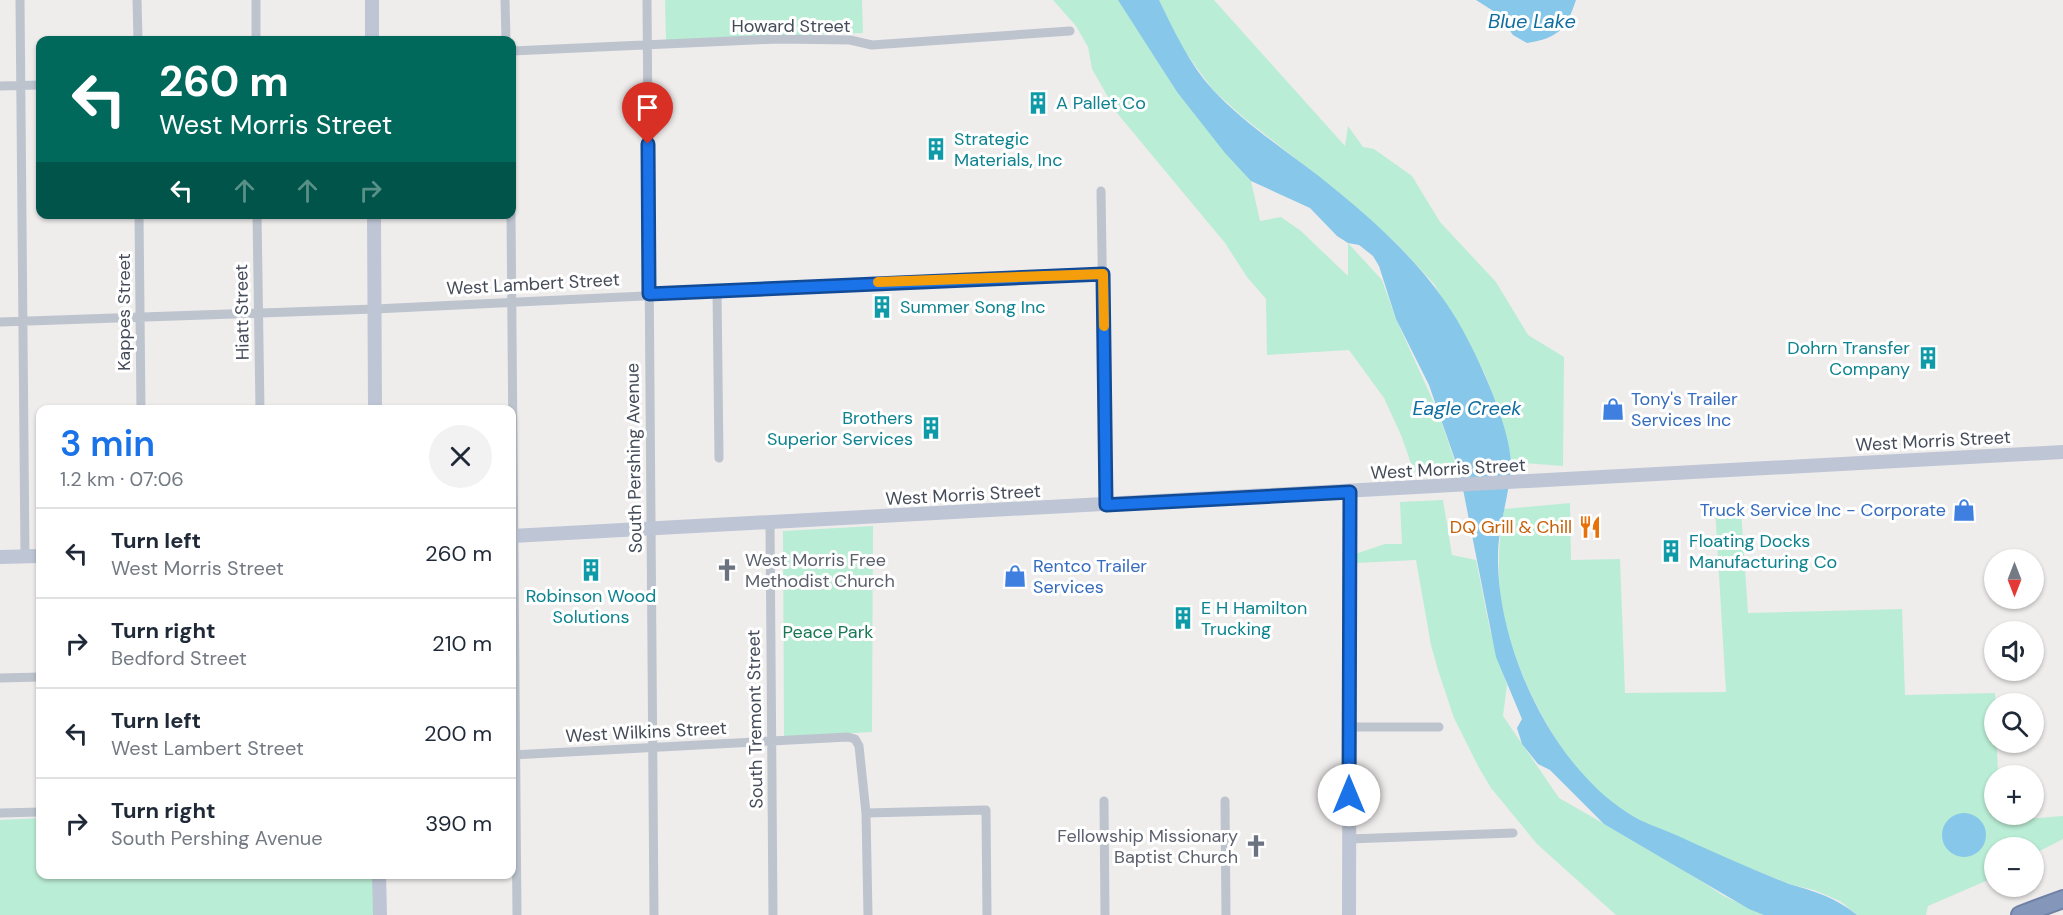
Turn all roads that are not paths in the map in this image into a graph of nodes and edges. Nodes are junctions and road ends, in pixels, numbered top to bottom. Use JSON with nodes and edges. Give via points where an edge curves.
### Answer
{"nodes":[{"id":1,"x":20,"y":0,"type":"edge"},
{"id":2,"x":137,"y":0,"type":"edge"},
{"id":3,"x":256,"y":0,"type":"edge"},
{"id":4,"x":372,"y":0,"type":"edge"},
{"id":5,"x":505,"y":0,"type":"edge"},
{"id":6,"x":647,"y":0,"type":"edge"},
{"id":7,"x":1070,"y":31,"type":"dead end"},
{"id":8,"x":138,"y":36,"type":"edge"},
{"id":9,"x":256,"y":36,"type":"edge"},
{"id":10,"x":372,"y":36,"type":"edge"},
{"id":11,"x":506,"y":36,"type":"edge"},
{"id":12,"x":647,"y":46,"type":"junction"},
{"id":13,"x":516,"y":51,"type":"edge"},
{"id":14,"x":36,"y":85,"type":"edge"},
{"id":15,"x":0,"y":86,"type":"edge"},
{"id":16,"x":21,"y":86,"type":"junction"},
{"id":17,"x":1101,"y":191,"type":"dead end"},
{"id":18,"x":139,"y":219,"type":"edge"},
{"id":19,"x":257,"y":219,"type":"edge"},
{"id":20,"x":374,"y":219,"type":"edge"},
{"id":21,"x":511,"y":219,"type":"edge"},
{"id":22,"x":1103,"y":274,"type":"junction"},
{"id":23,"x":717,"y":291,"type":"junction"},
{"id":24,"x":649,"y":294,"type":"junction"},
{"id":25,"x":512,"y":301,"type":"junction"},
{"id":26,"x":375,"y":309,"type":"junction"},
{"id":27,"x":259,"y":313,"type":"junction"},
{"id":28,"x":140,"y":317,"type":"junction"},
{"id":29,"x":23,"y":321,"type":"junction"},
{"id":30,"x":0,"y":322,"type":"edge"},
{"id":31,"x":141,"y":405,"type":"edge"},
{"id":32,"x":260,"y":405,"type":"edge"},
{"id":33,"x":375,"y":405,"type":"edge"},
{"id":34,"x":512,"y":405,"type":"edge"},
{"id":35,"x":2063,"y":452,"type":"edge"},
{"id":36,"x":719,"y":458,"type":"dead end"},
{"id":37,"x":1350,"y":492,"type":"junction"},
{"id":38,"x":1106,"y":505,"type":"junction"},
{"id":39,"x":770,"y":523,"type":"junction"},
{"id":40,"x":651,"y":529,"type":"junction"},
{"id":41,"x":516,"y":536,"type":"edge"},
{"id":42,"x":25,"y":556,"type":"junction"},
{"id":43,"x":36,"y":556,"type":"edge"},
{"id":44,"x":0,"y":557,"type":"edge"},
{"id":45,"x":36,"y":677,"type":"edge"},
{"id":46,"x":0,"y":678,"type":"edge"},
{"id":47,"x":1349,"y":727,"type":"junction"},
{"id":48,"x":1438,"y":728,"type":"dead end"},
{"id":49,"x":772,"y":741,"type":"junction"},
{"id":50,"x":652,"y":748,"type":"junction"},
{"id":51,"x":516,"y":755,"type":"edge"},
{"id":52,"x":1104,"y":801,"type":"dead end"},
{"id":53,"x":1225,"y":801,"type":"dead end"},
{"id":54,"x":36,"y":812,"type":"edge"},
{"id":55,"x":0,"y":813,"type":"edge"},
{"id":56,"x":866,"y":813,"type":"junction"},
{"id":57,"x":1513,"y":833,"type":"dead end"},
{"id":58,"x":1349,"y":839,"type":"junction"},
{"id":59,"x":516,"y":875,"type":"edge"},
{"id":60,"x":380,"y":879,"type":"edge"},
{"id":61,"x":2063,"y":899,"type":"edge"},
{"id":62,"x":380,"y":915,"type":"edge"},
{"id":63,"x":517,"y":915,"type":"edge"},
{"id":64,"x":654,"y":915,"type":"edge"},
{"id":65,"x":773,"y":915,"type":"edge"},
{"id":66,"x":868,"y":915,"type":"edge"},
{"id":67,"x":987,"y":915,"type":"edge"},
{"id":68,"x":1105,"y":915,"type":"edge"},
{"id":69,"x":1226,"y":915,"type":"edge"},
{"id":70,"x":1349,"y":915,"type":"edge"},
{"id":71,"x":2020,"y":915,"type":"edge"}],
"edges":[{"from":1,"to":16,"type":"street"},
{"from":2,"to":8,"type":"street"},
{"from":3,"to":9,"type":"street"},
{"from":4,"to":10,"type":"main road"},
{"from":5,"to":11,"type":"street"},
{"from":6,"to":12,"type":"street","name":"South Pershing Avenue"},
{"from":7,"to":12,"type":"street","name":"Howard Street","via":[[872,45],[850,40],[777,39]]},
{"from":12,"to":13,"type":"street","name":"Howard Street"},
{"from":12,"to":24,"type":"street","name":"South Pershing Avenue"},
{"from":14,"to":16,"type":"street"},
{"from":15,"to":16,"type":"street"},
{"from":16,"to":29,"type":"street"},
{"from":17,"to":22,"type":"street"},
{"from":18,"to":28,"type":"street","name":"Kappes Street"},
{"from":19,"to":27,"type":"street","name":"Hiatt Street"},
{"from":20,"to":26,"type":"main road"},
{"from":21,"to":25,"type":"street"},
{"from":22,"to":23,"type":"street","name":"West Lambert Street"},
{"from":22,"to":38,"type":"street"},
{"from":23,"to":24,"type":"street","name":"West Lambert Street"},
{"from":23,"to":36,"type":"street"},
{"from":24,"to":25,"type":"street","name":"West Lambert Street"},
{"from":24,"to":40,"type":"street","name":"South Pershing Avenue"},
{"from":25,"to":26,"type":"street","name":"West Lambert Street"},
{"from":25,"to":34,"type":"street"},
{"from":26,"to":27,"type":"street","name":"West Lambert Street"},
{"from":26,"to":33,"type":"main road"},
{"from":27,"to":28,"type":"street","name":"West Lambert Street"},
{"from":27,"to":32,"type":"street","name":"Hiatt Street"},
{"from":28,"to":29,"type":"street","name":"West Lambert Street"},
{"from":28,"to":31,"type":"street","name":"Kappes Street"},
{"from":29,"to":30,"type":"street","name":"West Lambert Street"},
{"from":29,"to":42,"type":"street"},
{"from":35,"to":37,"type":"main road","name":"West Morris Street"},
{"from":37,"to":38,"type":"main road","name":"West Morris Street"},
{"from":37,"to":47,"type":"main road"},
{"from":38,"to":39,"type":"main road","name":"West Morris Street"},
{"from":39,"to":40,"type":"main road","name":"West Morris Street"},
{"from":39,"to":49,"type":"street","name":"South Tremont Street"},
{"from":40,"to":41,"type":"main road","name":"West Morris Street"},
{"from":40,"to":50,"type":"street","name":"South Pershing Avenue"},
{"from":42,"to":43,"type":"main road"},
{"from":42,"to":44,"type":"main road"},
{"from":45,"to":46,"type":"street"},
{"from":47,"to":48,"type":"street"},
{"from":47,"to":58,"type":"main road"},
{"from":49,"to":50,"type":"street","name":"West Wilkins Street"},
{"from":49,"to":56,"type":"street","name":"West Wilkins Street","via":[[855,739]]},
{"from":49,"to":65,"type":"street","name":"South Tremont Street"},
{"from":50,"to":51,"type":"street","name":"West Wilkins Street"},
{"from":50,"to":64,"type":"street","name":"South Pershing Avenue"},
{"from":52,"to":68,"type":"street"},
{"from":53,"to":69,"type":"street"},
{"from":54,"to":55,"type":"street"},
{"from":56,"to":66,"type":"street"},
{"from":56,"to":67,"type":"street","via":[[986,810]]},
{"from":57,"to":58,"type":"street"},
{"from":58,"to":70,"type":"main road"},
{"from":59,"to":63,"type":"street"},
{"from":60,"to":62,"type":"main road"},
{"from":61,"to":71,"type":"highway"}]}
